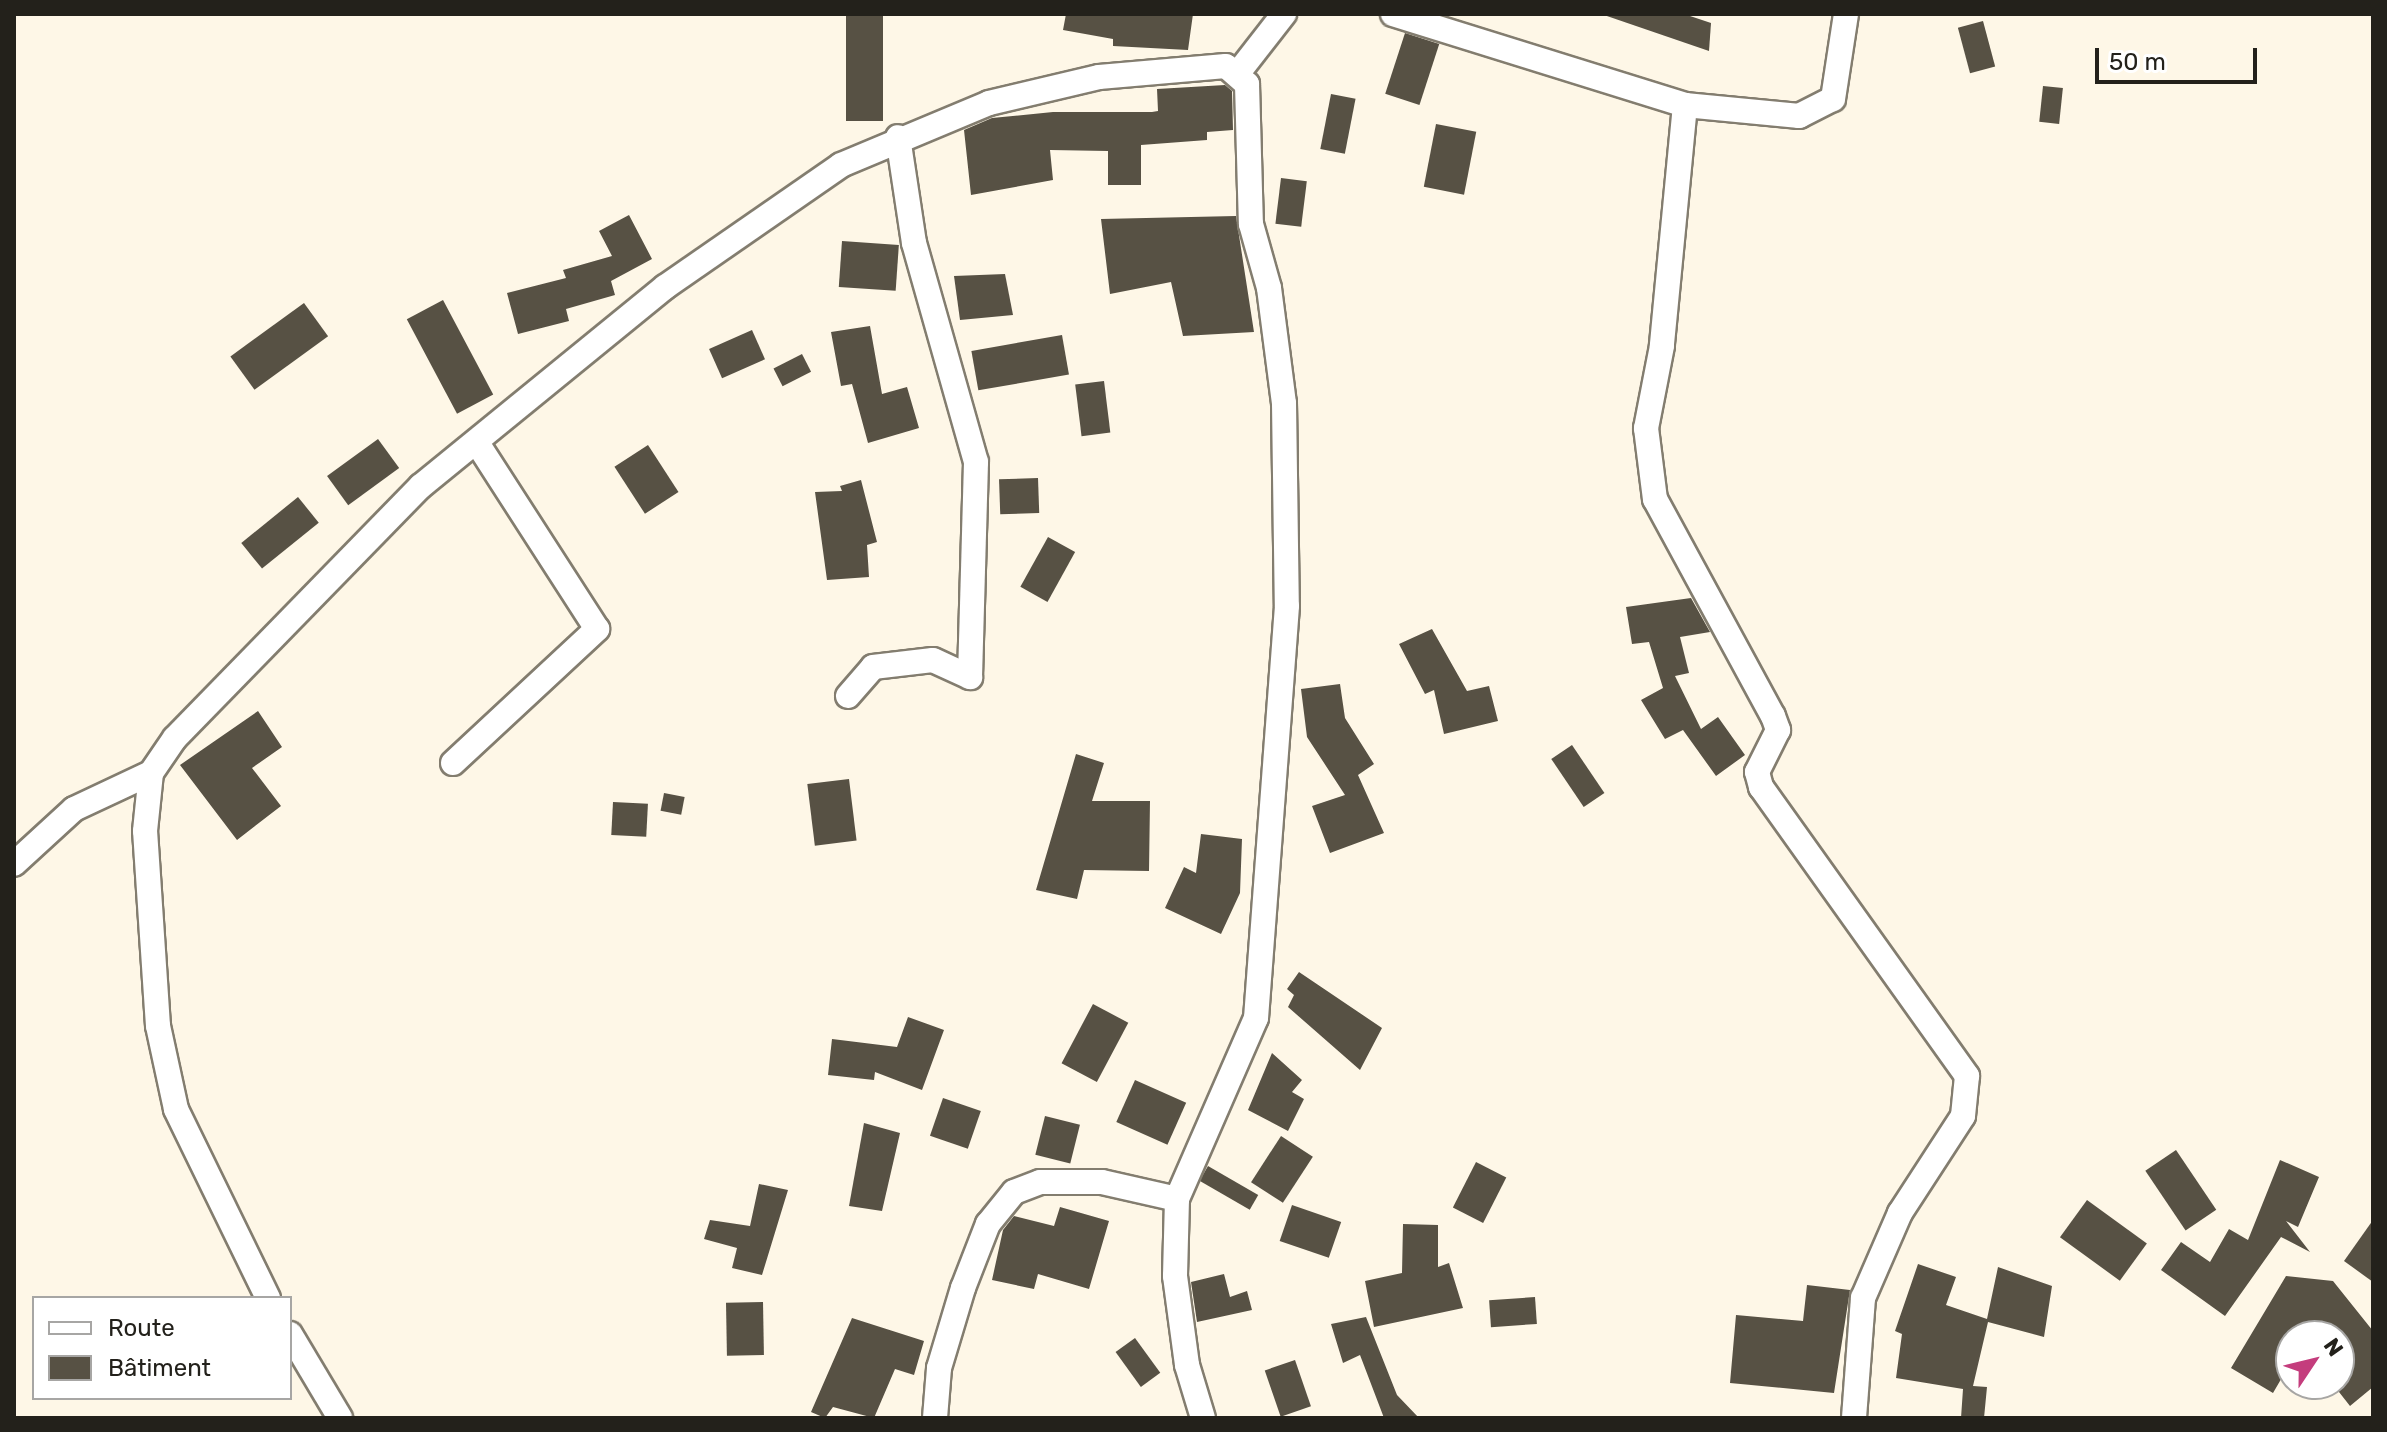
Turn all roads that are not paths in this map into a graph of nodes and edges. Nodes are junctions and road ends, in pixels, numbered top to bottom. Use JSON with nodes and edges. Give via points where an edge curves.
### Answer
{"nodes":[{"id":1,"x":1284,"y":14,"type":"edge"},
{"id":2,"x":1393,"y":14,"type":"edge"},
{"id":3,"x":1846,"y":14,"type":"edge"},
{"id":4,"x":1238,"y":73,"type":"junction"},
{"id":5,"x":1685,"y":105,"type":"junction"},
{"id":6,"x":898,"y":137,"type":"junction"},
{"id":7,"x":477,"y":443,"type":"junction"},
{"id":8,"x":848,"y":696,"type":"dead end"},
{"id":9,"x":453,"y":763,"type":"dead end"},
{"id":10,"x":151,"y":773,"type":"junction"},
{"id":11,"x":14,"y":864,"type":"edge"},
{"id":12,"x":1177,"y":1199,"type":"junction"},
{"id":13,"x":267,"y":1296,"type":"edge"},
{"id":14,"x":292,"y":1337,"type":"edge"},
{"id":15,"x":340,"y":1418,"type":"edge"},
{"id":16,"x":935,"y":1418,"type":"edge"},
{"id":17,"x":1203,"y":1418,"type":"edge"},
{"id":18,"x":1854,"y":1418,"type":"edge"}],
"edges":[{"from":1,"to":4,"type":"street"},
{"from":2,"to":5,"type":"street"},
{"from":3,"to":5,"type":"street","via":[[1833,99],[1816,111],[1799,116]]},
{"from":4,"to":6,"type":"street","via":[[1207,65],[1099,77],[989,103]]},
{"from":4,"to":12,"type":"street","via":[[1249,95],[1252,230],[1269,288],[1284,403],[1287,606],[1256,1018]]},
{"from":5,"to":18,"type":"street","via":[[1662,346],[1646,428],[1655,499],[1773,716],[1778,730],[1757,772],[1761,787],[1967,1076],[1963,1116],[1900,1213],[1863,1298]]},
{"from":6,"to":7,"type":"street","via":[[841,165],[665,287]]},
{"from":6,"to":8,"type":"street","via":[[914,243],[976,462],[970,677],[933,660],[873,667]]},
{"from":7,"to":9,"type":"street","via":[[597,629]]},
{"from":7,"to":10,"type":"street","via":[[421,486],[175,738]]},
{"from":10,"to":11,"type":"street","via":[[74,809]]},
{"from":10,"to":13,"type":"street","via":[[145,831],[158,1026],[176,1109]]},
{"from":12,"to":16,"type":"street","via":[[1102,1182],[1040,1182],[1014,1192],[988,1224],[963,1288],[939,1368]]},
{"from":12,"to":17,"type":"street","via":[[1175,1276],[1187,1365]]},
{"from":14,"to":15,"type":"street"}]}
